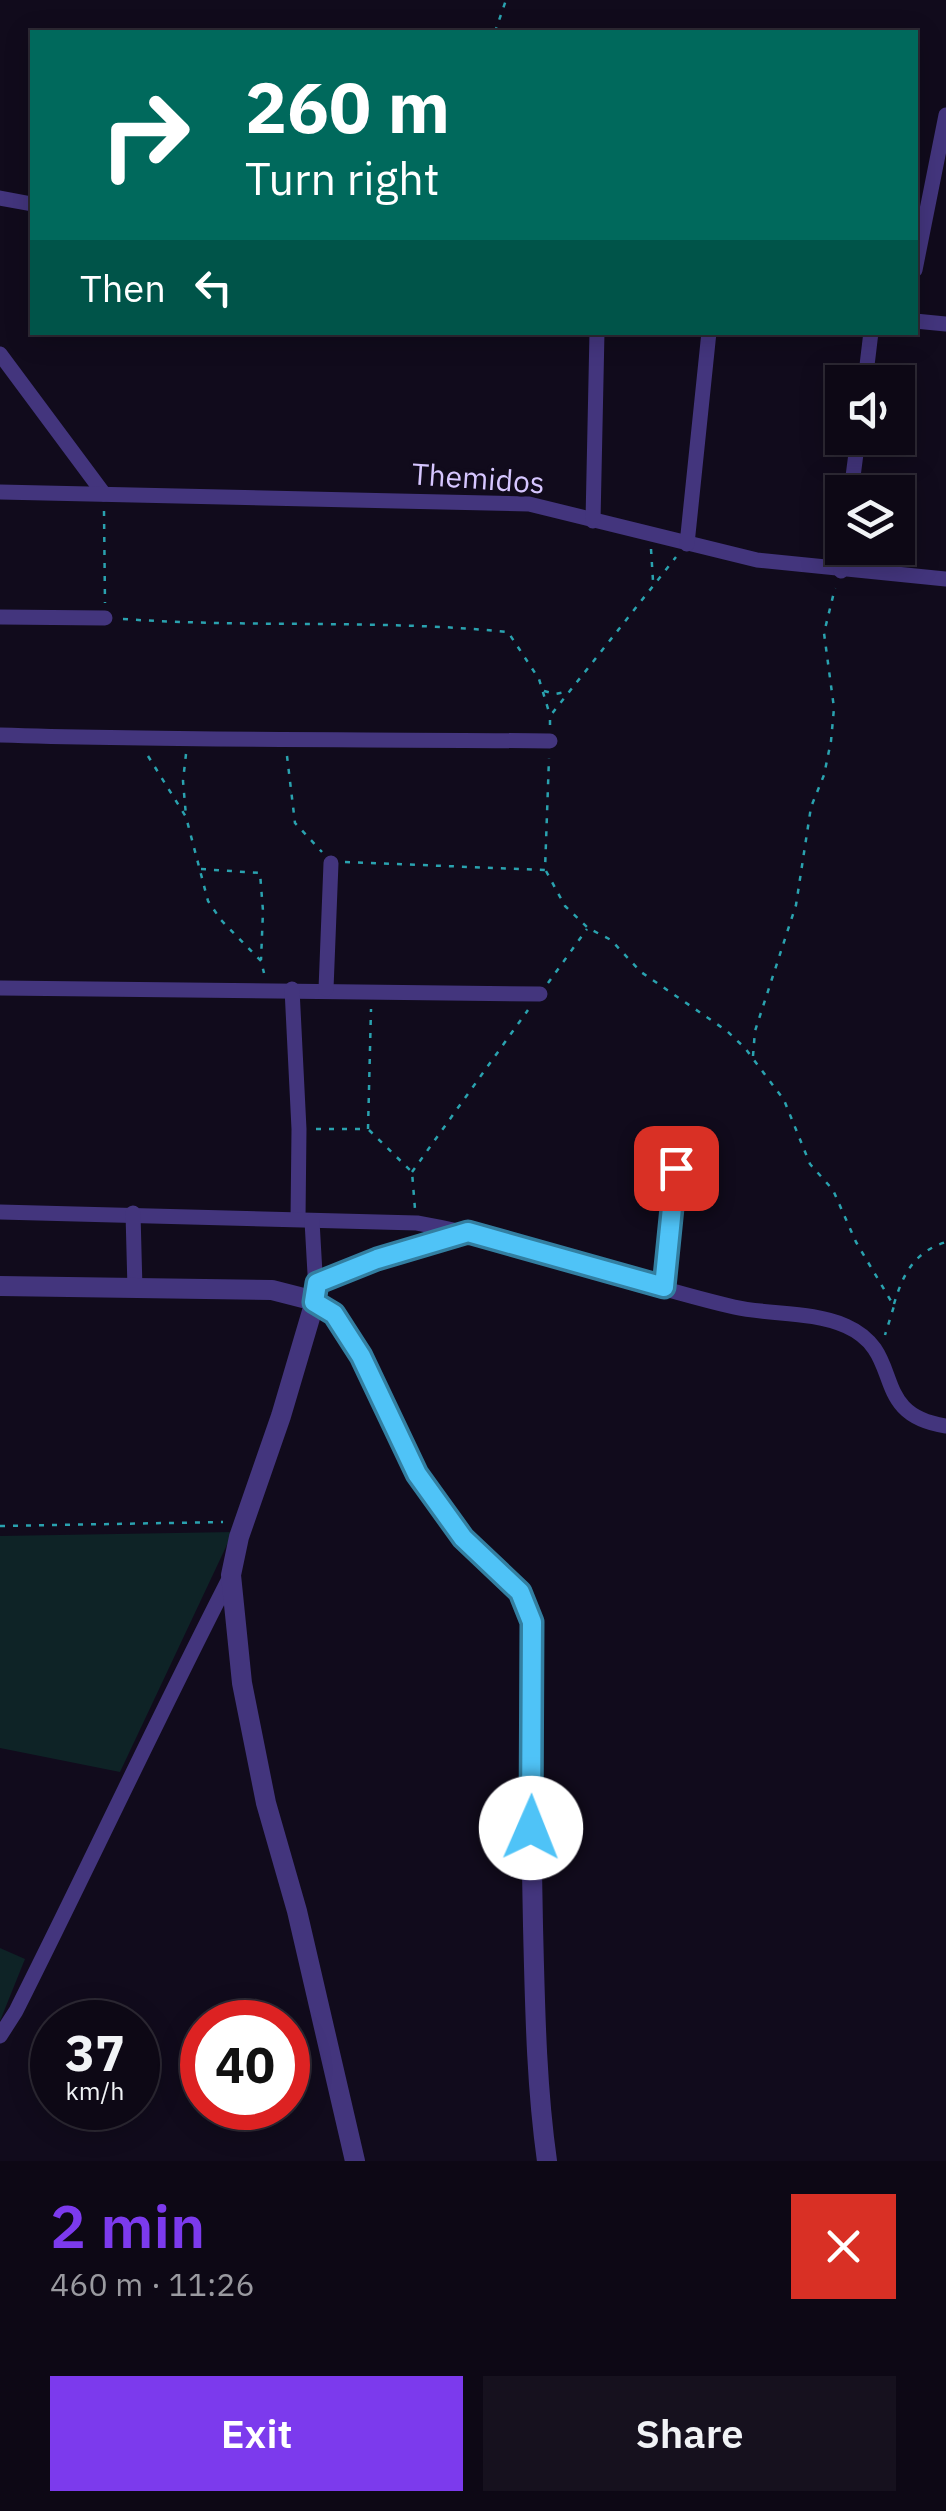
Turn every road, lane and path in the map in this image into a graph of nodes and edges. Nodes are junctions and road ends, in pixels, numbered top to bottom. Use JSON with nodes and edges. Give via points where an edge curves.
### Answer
{"nodes":[{"id":1,"x":506,"y":0,"type":"edge"},
{"id":2,"x":496,"y":30,"type":"edge"},
{"id":3,"x":946,"y":115,"type":"edge"},
{"id":4,"x":0,"y":198,"type":"edge"},
{"id":5,"x":30,"y":204,"type":"edge"},
{"id":6,"x":918,"y":255,"type":"edge"},
{"id":7,"x":918,"y":321,"type":"edge"},
{"id":8,"x":946,"y":324,"type":"edge"},
{"id":9,"x":598,"y":335,"type":"edge"},
{"id":10,"x":710,"y":335,"type":"edge"},
{"id":11,"x":871,"y":335,"type":"edge"},
{"id":12,"x":0,"y":354,"type":"edge"},
{"id":13,"x":866,"y":365,"type":"edge"},
{"id":14,"x":0,"y":492,"type":"edge"},
{"id":15,"x":104,"y":494,"type":"junction"},
{"id":16,"x":593,"y":521,"type":"junction"},
{"id":17,"x":637,"y":532,"type":"junction"},
{"id":18,"x":687,"y":544,"type":"junction"},
{"id":19,"x":842,"y":565,"type":"edge"},
{"id":20,"x":841,"y":571,"type":"junction"},
{"id":21,"x":946,"y":579,"type":"edge"},
{"id":22,"x":653,"y":582,"type":"junction"},
{"id":23,"x":0,"y":617,"type":"edge"},
{"id":24,"x":105,"y":618,"type":"junction"},
{"id":25,"x":542,"y":690,"type":"junction"},
{"id":26,"x":572,"y":691,"type":"junction"},
{"id":27,"x":550,"y":716,"type":"junction"},
{"id":28,"x":0,"y":735,"type":"edge"},
{"id":29,"x":286,"y":738,"type":"junction"},
{"id":30,"x":135,"y":739,"type":"junction"},
{"id":31,"x":190,"y":740,"type":"junction"},
{"id":32,"x":550,"y":741,"type":"junction"},
{"id":33,"x":186,"y":817,"type":"junction"},
{"id":34,"x":331,"y":863,"type":"junction"},
{"id":35,"x":201,"y":869,"type":"junction"},
{"id":36,"x":545,"y":870,"type":"junction"},
{"id":37,"x":588,"y":928,"type":"junction"},
{"id":38,"x":261,"y":961,"type":"junction"},
{"id":39,"x":0,"y":988,"type":"edge"},
{"id":40,"x":292,"y":989,"type":"junction"},
{"id":41,"x":326,"y":989,"type":"junction"},
{"id":42,"x":268,"y":990,"type":"junction"},
{"id":43,"x":371,"y":990,"type":"junction"},
{"id":44,"x":540,"y":994,"type":"junction"},
{"id":45,"x":752,"y":1058,"type":"junction"},
{"id":46,"x":299,"y":1128,"type":"junction"},
{"id":47,"x":368,"y":1128,"type":"junction"},
{"id":48,"x":676,"y":1168,"type":"dead end"},
{"id":49,"x":412,"y":1172,"type":"junction"},
{"id":50,"x":0,"y":1212,"type":"edge"},
{"id":51,"x":132,"y":1213,"type":"junction"},
{"id":52,"x":305,"y":1220,"type":"junction"},
{"id":53,"x":417,"y":1223,"type":"junction"},
{"id":54,"x":468,"y":1232,"type":"junction"},
{"id":55,"x":946,"y":1242,"type":"edge"},
{"id":56,"x":0,"y":1286,"type":"edge"},
{"id":57,"x":664,"y":1287,"type":"junction"},
{"id":58,"x":136,"y":1289,"type":"junction"},
{"id":59,"x":316,"y":1292,"type":"junction"},
{"id":60,"x":894,"y":1306,"type":"junction"},
{"id":61,"x":880,"y":1352,"type":"junction"},
{"id":62,"x":946,"y":1426,"type":"edge"},
{"id":63,"x":244,"y":1522,"type":"junction"},
{"id":64,"x":0,"y":1526,"type":"edge"},
{"id":65,"x":231,"y":1575,"type":"junction"},
{"id":66,"x":0,"y":2036,"type":"edge"},
{"id":67,"x":356,"y":2161,"type":"edge"},
{"id":68,"x":547,"y":2161,"type":"edge"}],
"edges":[{"from":1,"to":2,"type":"path"},
{"from":3,"to":6,"type":"street"},
{"from":4,"to":5,"type":"street"},
{"from":7,"to":8,"type":"street"},
{"from":9,"to":16,"type":"street"},
{"from":10,"to":18,"type":"street"},
{"from":11,"to":13,"type":"street"},
{"from":12,"to":15,"type":"street"},
{"from":14,"to":15,"type":"street","name":"Themidos"},
{"from":15,"to":16,"type":"street","name":"Themidos","via":[[528,504]]},
{"from":15,"to":24,"type":"path"},
{"from":16,"to":17,"type":"street","name":"Themidos"},
{"from":17,"to":18,"type":"street","name":"Themidos"},
{"from":17,"to":22,"type":"path","via":[[650,548]]},
{"from":18,"to":20,"type":"street","name":"Themidos"},
{"from":18,"to":22,"type":"path"},
{"from":19,"to":20,"type":"street"},
{"from":20,"to":21,"type":"street","name":"Themidos"},
{"from":20,"to":45,"type":"path","via":[[824,634],[834,708],[831,741],[811,807],[796,904]]},
{"from":22,"to":26,"type":"path"},
{"from":23,"to":24,"type":"street"},
{"from":24,"to":25,"type":"path","via":[[508,632]]},
{"from":25,"to":26,"type":"path"},
{"from":25,"to":27,"type":"path"},
{"from":26,"to":27,"type":"path"},
{"from":27,"to":32,"type":"path"},
{"from":28,"to":30,"type":"street"},
{"from":29,"to":31,"type":"street"},
{"from":29,"to":32,"type":"street"},
{"from":29,"to":34,"type":"path","via":[[295,822]]},
{"from":30,"to":31,"type":"street"},
{"from":30,"to":33,"type":"path"},
{"from":31,"to":33,"type":"path"},
{"from":32,"to":36,"type":"path"},
{"from":33,"to":35,"type":"path"},
{"from":34,"to":36,"type":"path"},
{"from":34,"to":41,"type":"street"},
{"from":35,"to":38,"type":"path","via":[[208,902]]},
{"from":35,"to":38,"type":"path","via":[[260,873]]},
{"from":36,"to":37,"type":"path","via":[[565,906]]},
{"from":37,"to":44,"type":"path"},
{"from":37,"to":45,"type":"path","via":[[727,1031]]},
{"from":38,"to":42,"type":"path"},
{"from":39,"to":42,"type":"street"},
{"from":40,"to":41,"type":"street"},
{"from":40,"to":42,"type":"street"},
{"from":40,"to":46,"type":"street"},
{"from":41,"to":43,"type":"street"},
{"from":43,"to":44,"type":"street"},
{"from":43,"to":47,"type":"path"},
{"from":44,"to":49,"type":"path"},
{"from":45,"to":60,"type":"path","via":[[784,1100],[810,1164],[833,1190]]},
{"from":46,"to":47,"type":"path"},
{"from":46,"to":52,"type":"street"},
{"from":47,"to":49,"type":"path"},
{"from":48,"to":57,"type":"lane"},
{"from":49,"to":53,"type":"path"},
{"from":50,"to":51,"type":"street"},
{"from":51,"to":52,"type":"street"},
{"from":51,"to":58,"type":"street"},
{"from":52,"to":53,"type":"street"},
{"from":52,"to":59,"type":"street"},
{"from":53,"to":54,"type":"street"},
{"from":54,"to":57,"type":"street"},
{"from":54,"to":59,"type":"street","via":[[377,1259]]},
{"from":55,"to":60,"type":"path","via":[[915,1258]]},
{"from":56,"to":58,"type":"street"},
{"from":57,"to":61,"type":"street","via":[[842,1324]]},
{"from":58,"to":59,"type":"street"},
{"from":59,"to":63,"type":"street"},
{"from":59,"to":68,"type":"street","via":[[361,1356],[417,1474],[463,1538],[520,1592],[532,1622],[536,2016]]},
{"from":60,"to":61,"type":"path"},
{"from":61,"to":62,"type":"street","via":[[900,1405],[911,1416]]},
{"from":63,"to":64,"type":"path"},
{"from":63,"to":65,"type":"street"},
{"from":65,"to":66,"type":"street"},
{"from":65,"to":67,"type":"street","via":[[242,1683],[266,1803]]}]}
